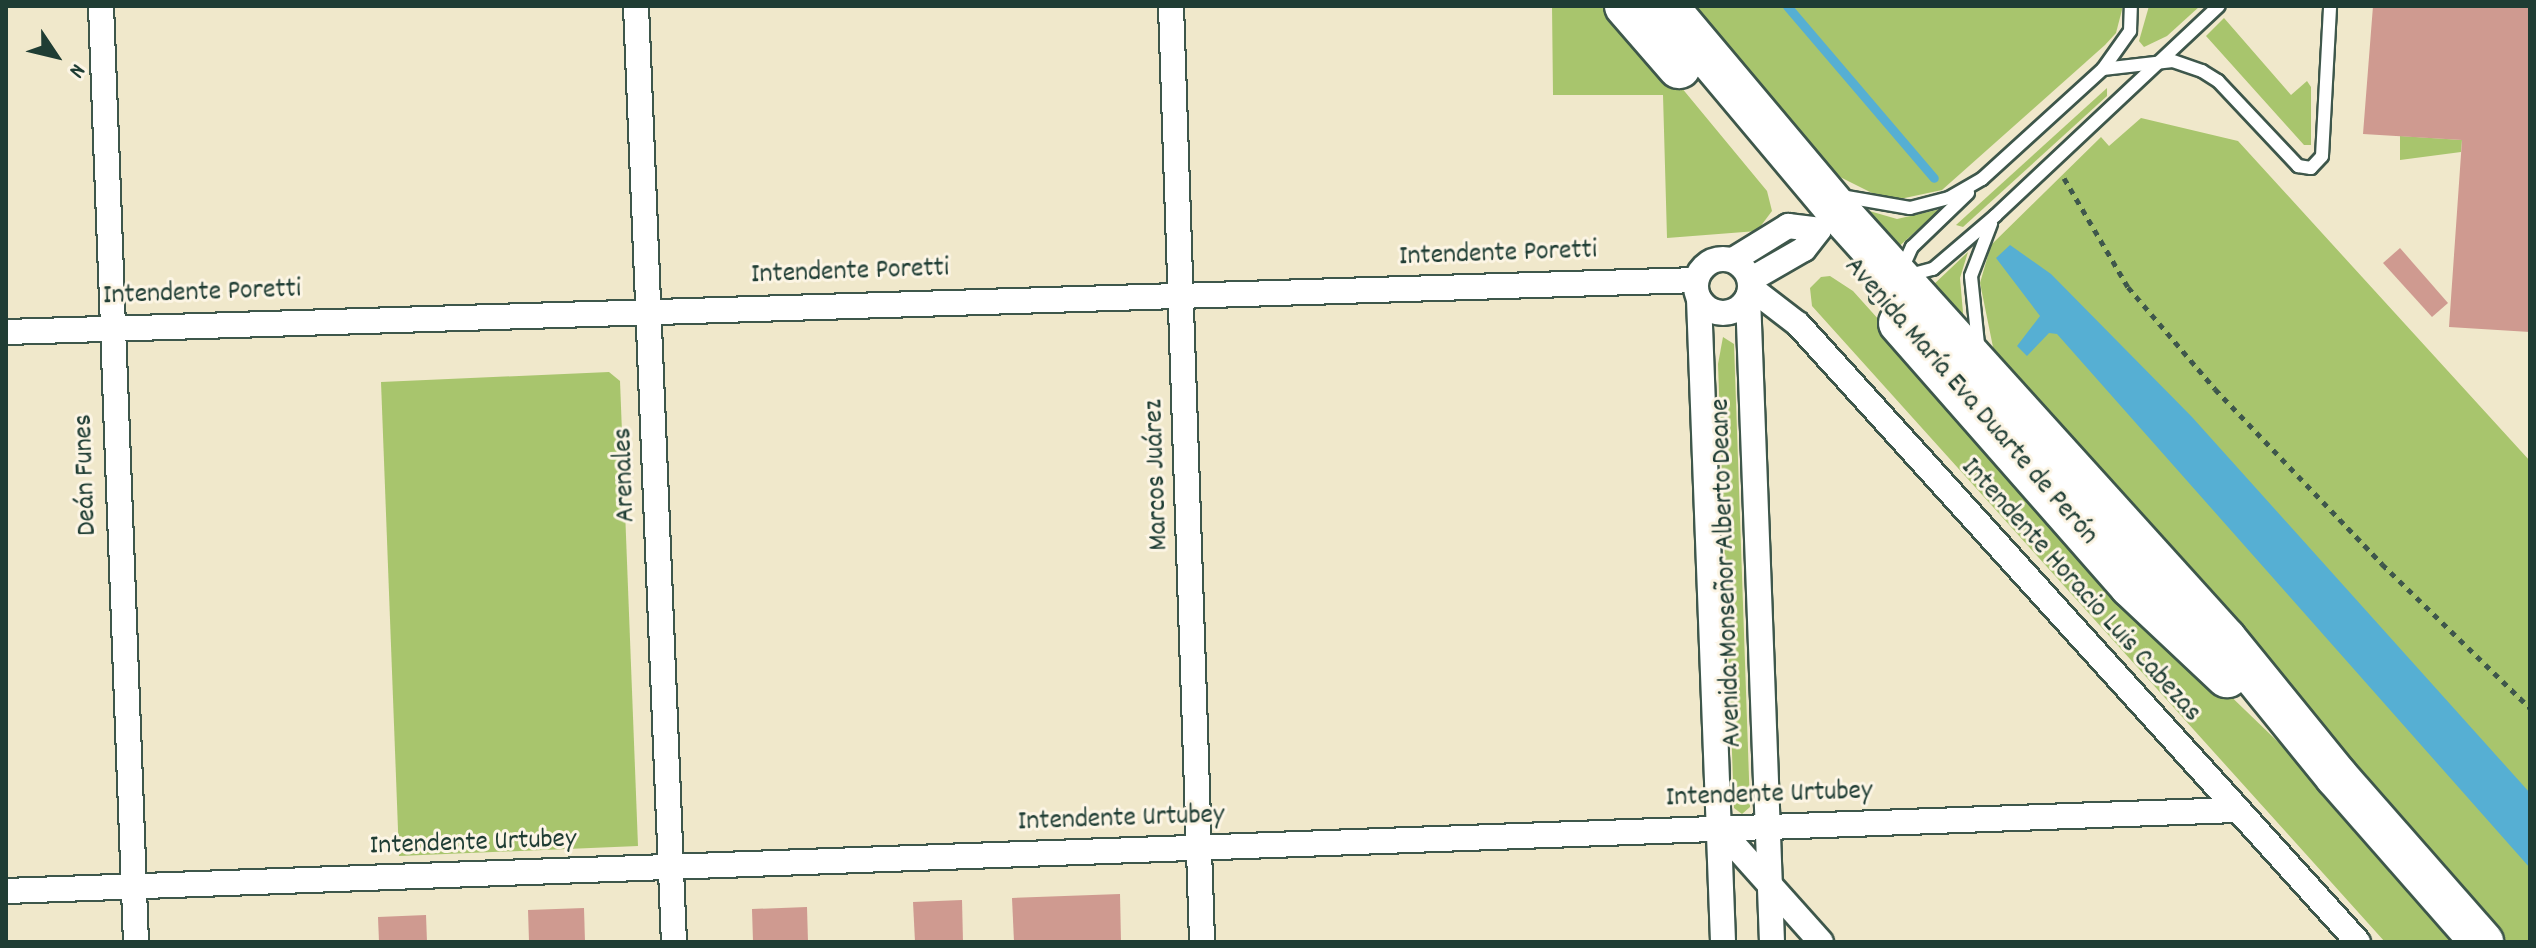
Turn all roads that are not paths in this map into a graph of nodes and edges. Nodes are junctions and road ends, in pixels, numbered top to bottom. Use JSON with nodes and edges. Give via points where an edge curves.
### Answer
{"nodes":[{"id":1,"x":101,"y":6,"type":"edge"},
{"id":2,"x":636,"y":6,"type":"edge"},
{"id":3,"x":1171,"y":6,"type":"edge"},
{"id":4,"x":1626,"y":6,"type":"edge"},
{"id":5,"x":1666,"y":6,"type":"edge"},
{"id":6,"x":2131,"y":6,"type":"edge"},
{"id":7,"x":2219,"y":6,"type":"edge"},
{"id":8,"x":2330,"y":6,"type":"edge"},
{"id":9,"x":2158,"y":62,"type":"junction"},
{"id":10,"x":2103,"y":69,"type":"junction"},
{"id":11,"x":1982,"y":179,"type":"junction"},
{"id":12,"x":1826,"y":211,"type":"junction"},
{"id":13,"x":1995,"y":216,"type":"junction"},
{"id":14,"x":1733,"y":260,"type":"junction"},
{"id":15,"x":1887,"y":287,"type":"junction"},
{"id":16,"x":1750,"y":288,"type":"junction"},
{"id":17,"x":1698,"y":289,"type":"junction"},
{"id":18,"x":1183,"y":294,"type":"junction"},
{"id":19,"x":649,"y":308,"type":"junction"},
{"id":20,"x":112,"y":327,"type":"junction"},
{"id":21,"x":6,"y":332,"type":"edge"},
{"id":22,"x":1992,"y":381,"type":"junction"},
{"id":23,"x":2337,"y":777,"type":"junction"},
{"id":24,"x":2238,"y":810,"type":"junction"},
{"id":25,"x":1768,"y":826,"type":"junction"},
{"id":26,"x":1719,"y":828,"type":"junction"},
{"id":27,"x":1199,"y":847,"type":"junction"},
{"id":28,"x":672,"y":867,"type":"junction"},
{"id":29,"x":1770,"y":885,"type":"junction"},
{"id":30,"x":133,"y":886,"type":"junction"},
{"id":31,"x":6,"y":891,"type":"edge"},
{"id":32,"x":136,"y":942,"type":"edge"},
{"id":33,"x":674,"y":942,"type":"edge"},
{"id":34,"x":1202,"y":942,"type":"edge"},
{"id":35,"x":1723,"y":942,"type":"edge"},
{"id":36,"x":1772,"y":942,"type":"edge"},
{"id":37,"x":1821,"y":942,"type":"edge"},
{"id":38,"x":2358,"y":942,"type":"edge"},
{"id":39,"x":2482,"y":942,"type":"edge"}],
"edges":[{"from":1,"to":20,"type":"street","name":"Deán Funes"},
{"from":2,"to":19,"type":"street","name":"Arenales"},
{"from":3,"to":18,"type":"street","name":"Marcos Juárez"},
{"from":4,"to":12,"type":"highway","name":"Avenida María Eva Duarte de Perón"},
{"from":5,"to":12,"type":"highway","name":"Avenida María Eva Duarte de Perón"},
{"from":6,"to":10,"type":"lane","via":[[2130,31]]},
{"from":7,"to":9,"type":"lane"},
{"from":8,"to":9,"type":"lane","via":[[2322,156],[2311,168],[2298,166],[2218,81],[2185,63]]},
{"from":9,"to":10,"type":"lane"},
{"from":9,"to":13,"type":"lane"},
{"from":10,"to":11,"type":"lane"},
{"from":11,"to":12,"type":"lane","via":[[1949,198],[1910,208]]},
{"from":11,"to":15,"type":"lane","via":[[1912,247]]},
{"from":12,"to":14,"type":"street","via":[[1788,226]]},
{"from":12,"to":15,"type":"highway","name":"Avenida María Eva Duarte de Perón"},
{"from":12,"to":16,"type":"street","via":[[1804,249]]},
{"from":13,"to":15,"type":"lane","via":[[1933,269]]},
{"from":13,"to":22,"type":"lane","via":[[1976,254],[1970,297],[1976,336]]},
{"from":14,"to":16,"type":"street"},
{"from":14,"to":17,"type":"street","via":[[1714,259]]},
{"from":15,"to":22,"type":"highway","name":"Avenida María Eva Duarte de Perón"},
{"from":15,"to":23,"type":"highway","name":"Avenida María Eva Duarte de Perón","via":[[2144,600]]},
{"from":16,"to":17,"type":"street","via":[[1729,313],[1712,311]]},
{"from":16,"to":24,"type":"street","name":"Intendente Horacio Luis Cabezas","via":[[1798,324]]},
{"from":16,"to":25,"type":"street","name":"Avenida Monseñor Alberto Deane"},
{"from":17,"to":18,"type":"street","name":"Intendente Poretti"},
{"from":17,"to":26,"type":"street","name":"Avenida Monseñor Alberto Deane"},
{"from":18,"to":19,"type":"street","name":"Intendente Poretti"},
{"from":18,"to":27,"type":"street","name":"Marcos Juárez"},
{"from":19,"to":20,"type":"street","name":"Intendente Poretti"},
{"from":19,"to":28,"type":"street","name":"Arenales"},
{"from":20,"to":21,"type":"street","name":"Intendente Poretti"},
{"from":20,"to":30,"type":"street","name":"Deán Funes"},
{"from":22,"to":23,"type":"highway","name":"Avenida María Eva Duarte de Perón","via":[[2225,639]]},
{"from":23,"to":39,"type":"highway","name":"Avenida María Eva Duarte de Perón"},
{"from":24,"to":25,"type":"street","name":"Intendente Urtubey"},
{"from":24,"to":38,"type":"street","name":"Intendente Horacio Luis Cabezas"},
{"from":25,"to":26,"type":"street","name":"Intendente Urtubey"},
{"from":25,"to":29,"type":"street","name":"Avenida Monseñor Alberto Deane"},
{"from":26,"to":27,"type":"street","name":"Intendente Urtubey"},
{"from":26,"to":29,"type":"street"},
{"from":26,"to":35,"type":"street","name":"Avenida Monseñor Alberto Deane"},
{"from":27,"to":28,"type":"street","name":"Intendente Urtubey"},
{"from":27,"to":34,"type":"street","name":"Marcos Juárez"},
{"from":28,"to":30,"type":"street","name":"Intendente Urtubey"},
{"from":28,"to":33,"type":"street","name":"Arenales"},
{"from":29,"to":36,"type":"street","name":"Avenida Monseñor Alberto Deane"},
{"from":29,"to":37,"type":"street"},
{"from":30,"to":31,"type":"street","name":"Intendente Urtubey"},
{"from":30,"to":32,"type":"street","name":"Deán Funes"}]}
